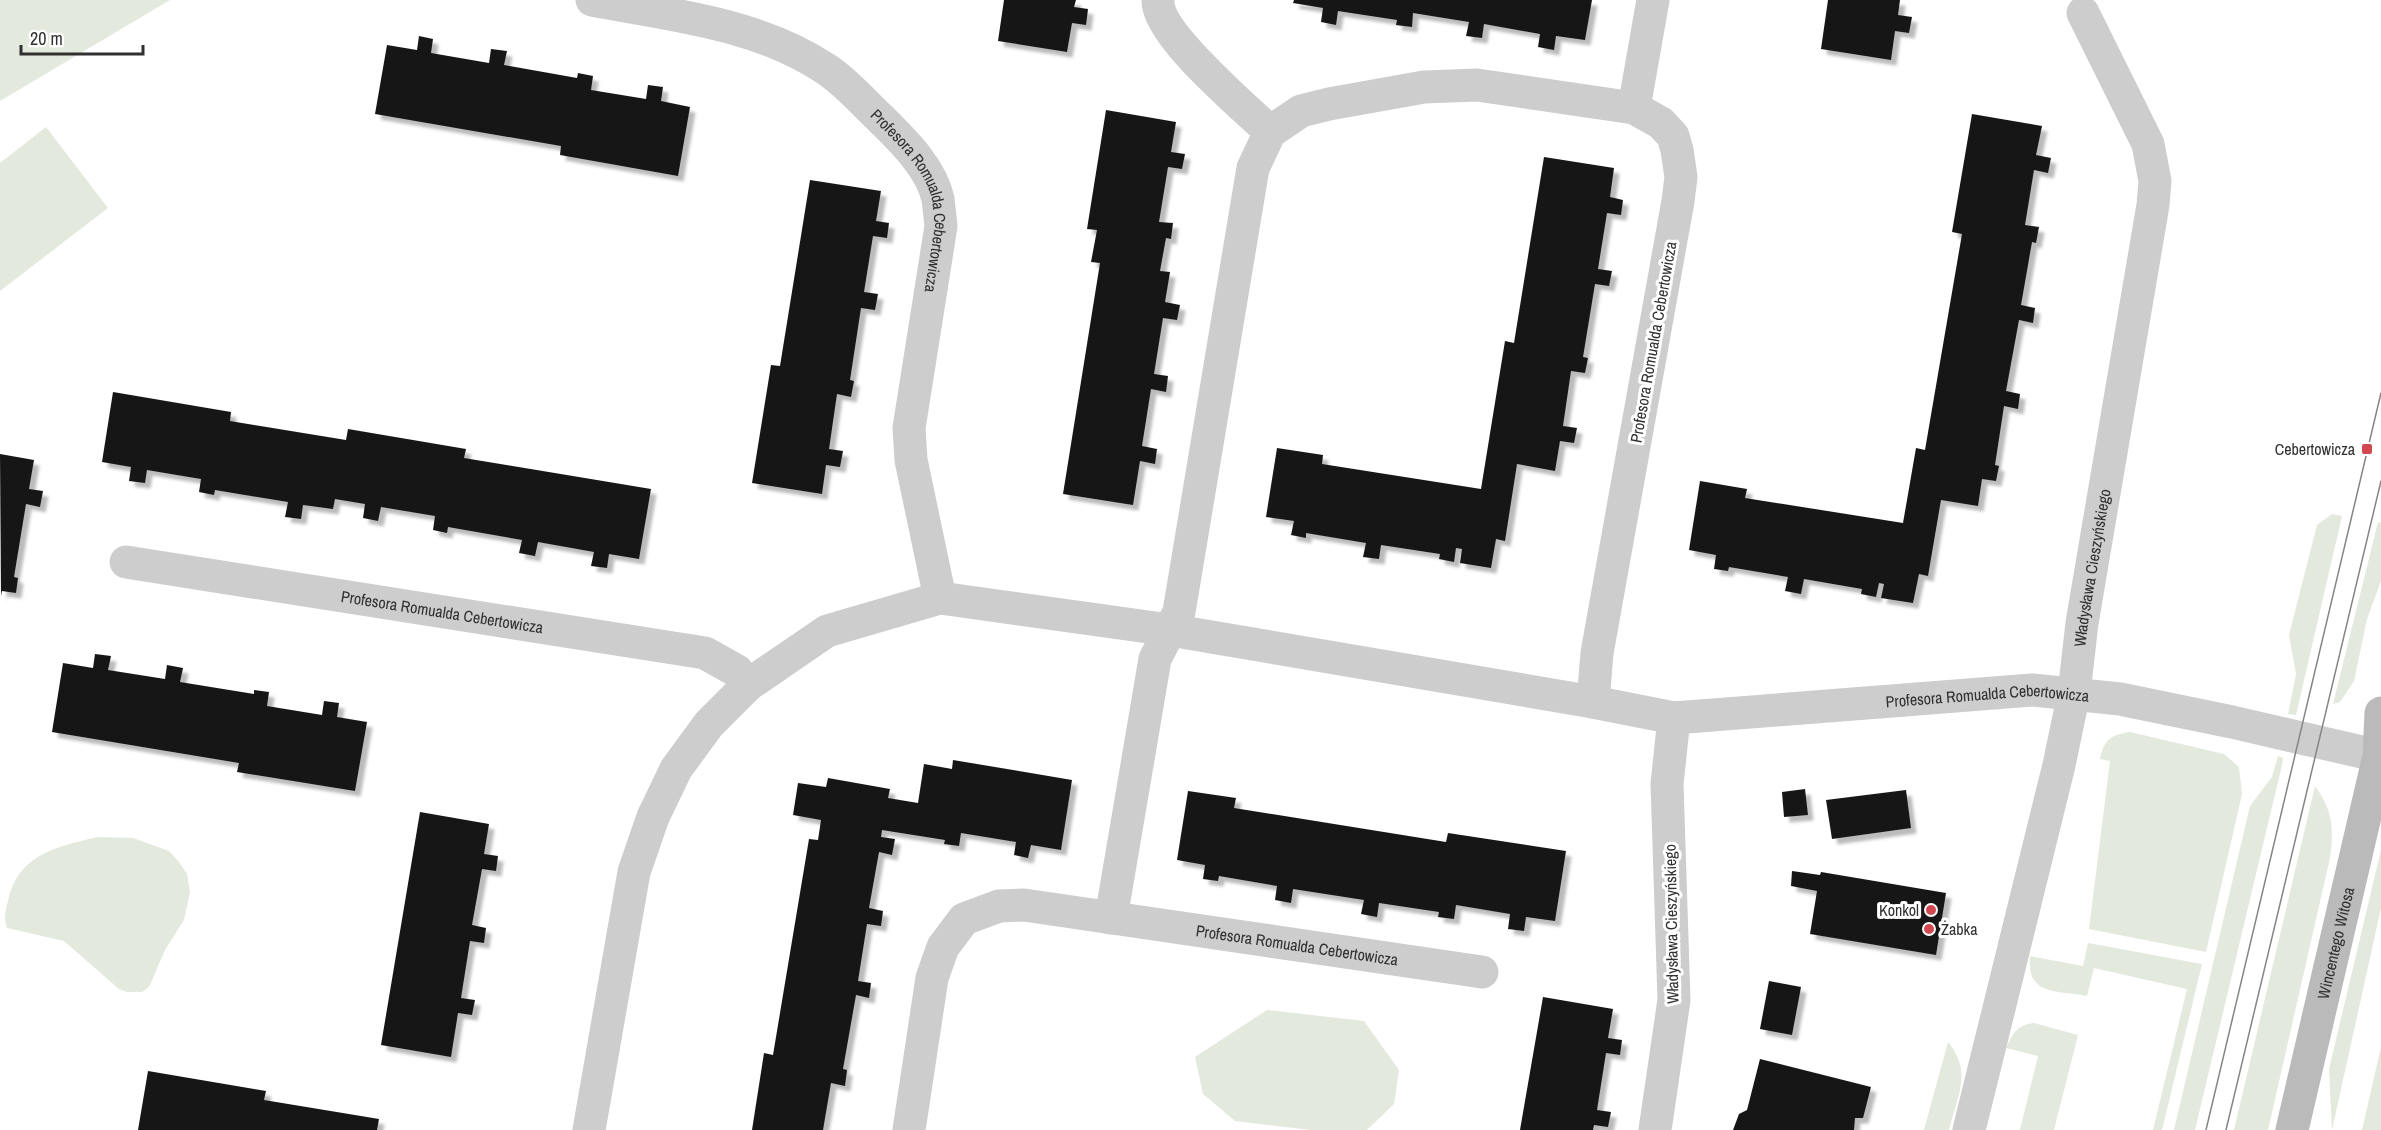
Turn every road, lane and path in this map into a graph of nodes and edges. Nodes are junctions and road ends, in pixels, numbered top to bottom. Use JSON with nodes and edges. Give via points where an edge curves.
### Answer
{"nodes":[{"id":1,"x":592,"y":0,"type":"edge"},
{"id":2,"x":1158,"y":0,"type":"edge"},
{"id":3,"x":1653,"y":0,"type":"edge"},
{"id":4,"x":2083,"y":14,"type":"dead end"},
{"id":5,"x":1634,"y":108,"type":"junction"},
{"id":6,"x":1270,"y":132,"type":"junction"},
{"id":7,"x":126,"y":562,"type":"dead end"},
{"id":8,"x":940,"y":598,"type":"junction"},
{"id":9,"x":1170,"y":630,"type":"junction"},
{"id":10,"x":748,"y":685,"type":"junction"},
{"id":11,"x":2073,"y":693,"type":"junction"},
{"id":12,"x":1593,"y":702,"type":"junction"},
{"id":13,"x":2381,"y":713,"type":"edge"},
{"id":14,"x":1674,"y":718,"type":"junction"},
{"id":15,"x":2380,"y":755,"type":"edge"},
{"id":16,"x":1111,"y":918,"type":"junction"},
{"id":17,"x":1482,"y":972,"type":"dead end"},
{"id":18,"x":589,"y":1130,"type":"edge"},
{"id":19,"x":909,"y":1130,"type":"edge"},
{"id":20,"x":1655,"y":1130,"type":"edge"},
{"id":21,"x":1969,"y":1130,"type":"edge"},
{"id":22,"x":2292,"y":1130,"type":"edge"}],
"edges":[{"from":1,"to":8,"type":"street","name":"Profesora Romualda Cebertowicza","via":[[745,30],[808,59],[848,87],[898,136],[929,176],[938,198],[940,226],[909,428],[911,460]]},
{"from":2,"to":6,"type":"street","via":[[1157,7],[1167,28]]},
{"from":3,"to":5,"type":"street"},
{"from":4,"to":11,"type":"street","name":"Władysława Cieszyńskiego","via":[[2148,144],[2155,182]]},
{"from":5,"to":6,"type":"street","name":"Profesora Romualda Cebertowicza","via":[[1477,85],[1434,86],[1301,111]]},
{"from":5,"to":12,"type":"street","name":"Profesora Romualda Cebertowicza","via":[[1661,123],[1673,136],[1681,177],[1597,652]]},
{"from":6,"to":9,"type":"street","via":[[1253,168],[1179,612]]},
{"from":7,"to":10,"type":"street","name":"Profesora Romualda Cebertowicza","via":[[705,653],[738,671]]},
{"from":8,"to":9,"type":"street","name":"Profesora Romualda Cebertowicza"},
{"from":8,"to":10,"type":"street","name":"Profesora Romualda Cebertowicza","via":[[827,631]]},
{"from":9,"to":12,"type":"street","name":"Profesora Romualda Cebertowicza"},
{"from":9,"to":16,"type":"street","via":[[1155,659]]},
{"from":10,"to":18,"type":"street","name":"Profesora Romualda Cebertowicza","via":[[709,724],[676,769],[653,817],[634,872]]},
{"from":11,"to":14,"type":"street","name":"Profesora Romualda Cebertowicza","via":[[2032,690]]},
{"from":11,"to":15,"type":"street","name":"Profesora Romualda Cebertowicza","via":[[2120,699]]},
{"from":11,"to":21,"type":"street","name":"Władysława Cieszyńskiego","via":[[2060,765]]},
{"from":12,"to":14,"type":"street","name":"Profesora Romualda Cebertowicza"},
{"from":13,"to":15,"type":"street","name":"Wincentego Witosa"},
{"from":14,"to":20,"type":"street","name":"Władysława Cieszyńskiego","via":[[1667,784],[1674,1000]]},
{"from":15,"to":22,"type":"street","name":"Wincentego Witosa"},
{"from":16,"to":17,"type":"street","name":"Profesora Romualda Cebertowicza"},
{"from":16,"to":19,"type":"street","name":"Profesora Romualda Cebertowicza","via":[[1024,905],[999,906],[964,919],[943,947],[932,978]]}]}
